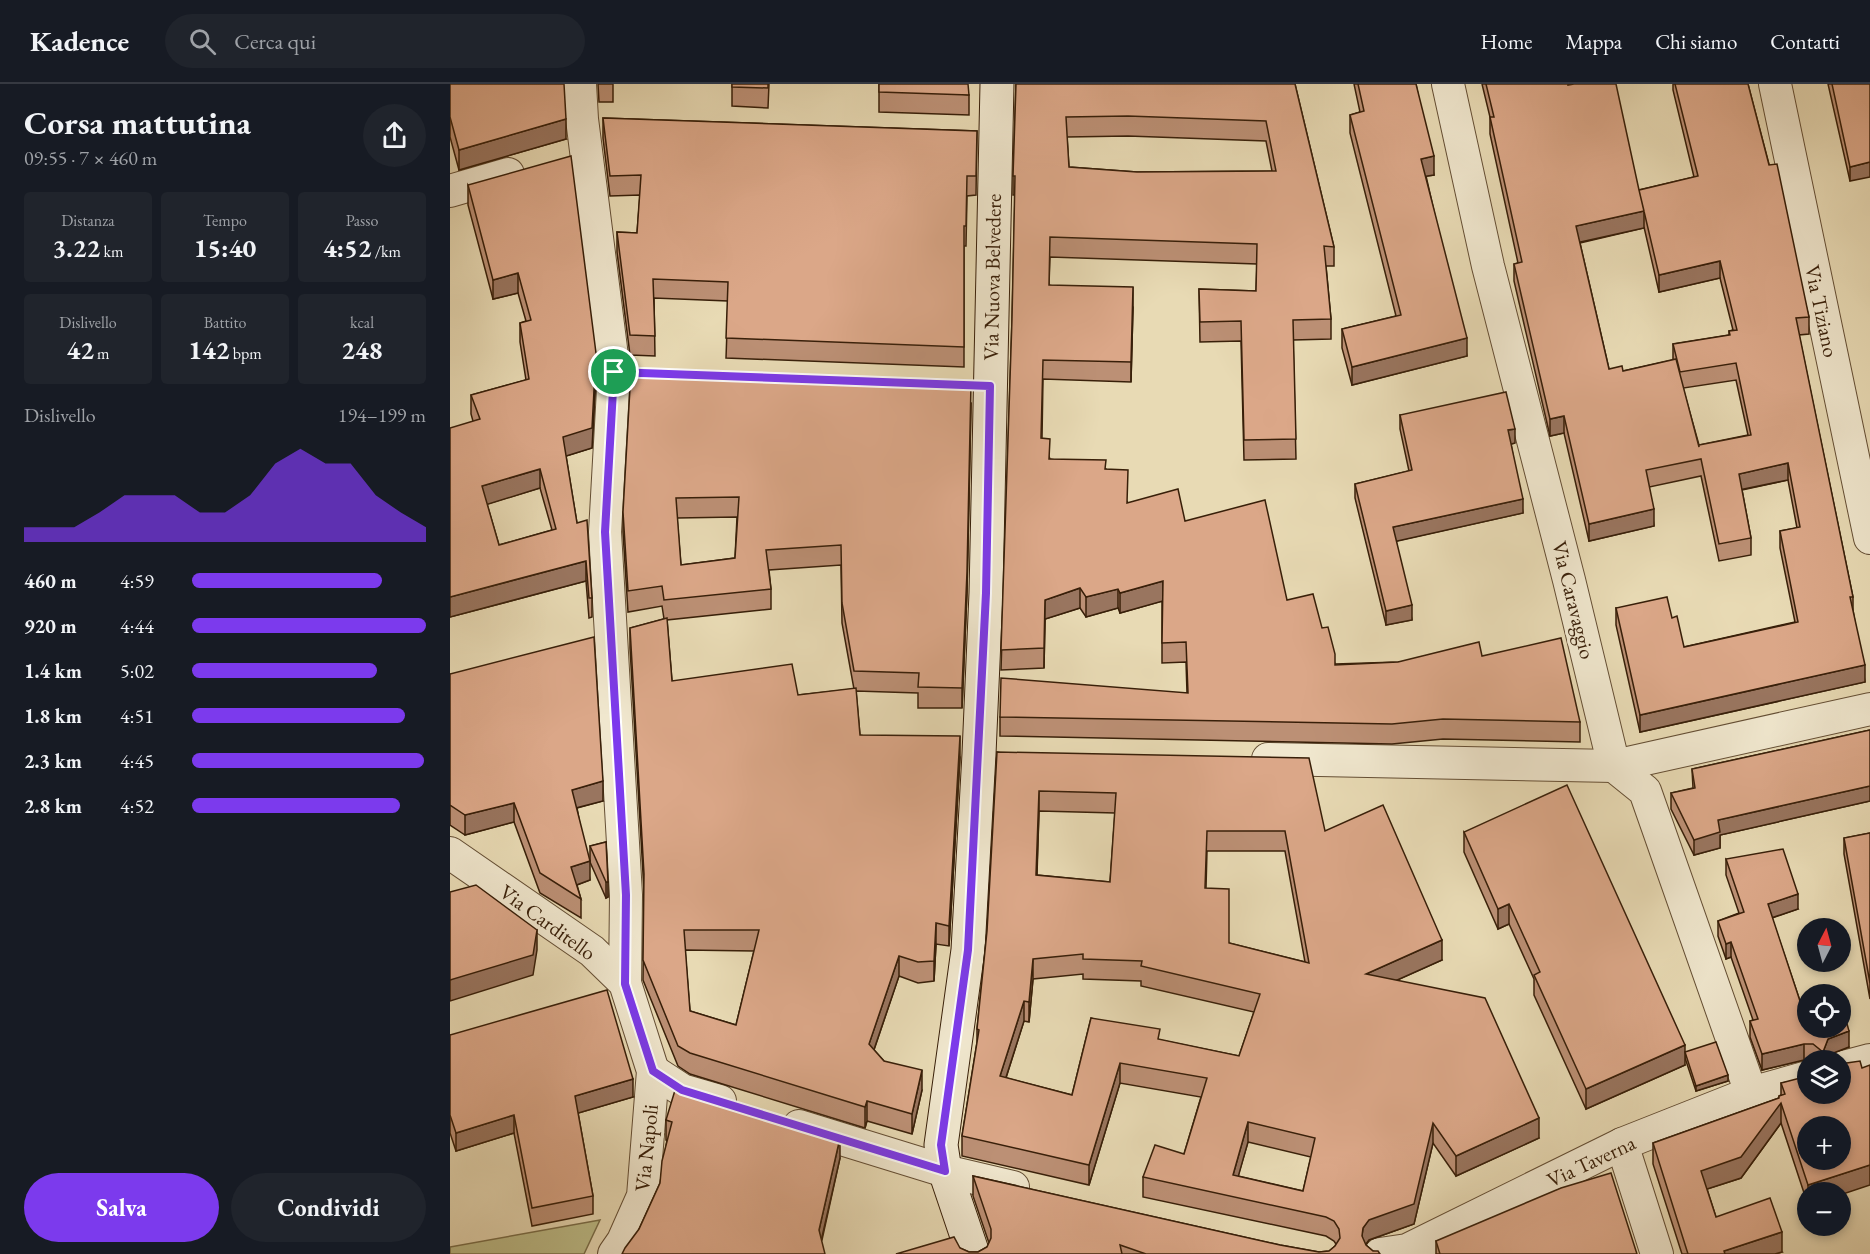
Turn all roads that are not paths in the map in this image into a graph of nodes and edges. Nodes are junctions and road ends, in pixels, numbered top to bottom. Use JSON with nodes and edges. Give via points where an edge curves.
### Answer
{"nodes":[{"id":1,"x":580,"y":84,"type":"edge"},
{"id":2,"x":997,"y":84,"type":"edge"},
{"id":3,"x":1448,"y":84,"type":"edge"},
{"id":4,"x":1775,"y":84,"type":"edge"},
{"id":5,"x":530,"y":168,"type":"edge"},
{"id":6,"x":450,"y":191,"type":"edge"},
{"id":7,"x":1870,"y":538,"type":"edge"},
{"id":8,"x":1870,"y":709,"type":"edge"},
{"id":9,"x":1243,"y":759,"type":"edge"},
{"id":10,"x":1614,"y":766,"type":"junction"},
{"id":11,"x":450,"y":853,"type":"edge"},
{"id":12,"x":625,"y":984,"type":"junction"},
{"id":13,"x":1870,"y":1059,"type":"edge"},
{"id":14,"x":1851,"y":1065,"type":"edge"},
{"id":15,"x":653,"y":1071,"type":"junction"},
{"id":16,"x":1797,"y":1080,"type":"edge"},
{"id":17,"x":1751,"y":1093,"type":"junction"},
{"id":18,"x":1622,"y":1144,"type":"junction"},
{"id":19,"x":945,"y":1171,"type":"junction"},
{"id":20,"x":1038,"y":1192,"type":"edge"},
{"id":21,"x":1399,"y":1253,"type":"edge"},
{"id":22,"x":614,"y":1254,"type":"edge"},
{"id":23,"x":973,"y":1254,"type":"edge"},
{"id":24,"x":1657,"y":1254,"type":"edge"}],
"edges":[{"from":1,"to":12,"type":"street","via":[[593,119],[576,155],[626,372],[605,532],[626,895]]},
{"from":2,"to":19,"type":"street","name":"Via Nuova Belvedere","via":[[984,133],[978,385],[991,754],[941,1145]]},
{"from":3,"to":10,"type":"street","name":"Via Caravaggio","via":[[1488,266]]},
{"from":4,"to":7,"type":"street","name":"Via Tiziano"},
{"from":5,"to":6,"type":"street"},
{"from":8,"to":10,"type":"street"},
{"from":9,"to":10,"type":"street"},
{"from":10,"to":17,"type":"street","via":[[1645,792]]},
{"from":11,"to":12,"type":"street","name":"Via Carditello","via":[[592,951]]},
{"from":12,"to":15,"type":"street","name":"Via Carditello"},
{"from":13,"to":14,"type":"street"},
{"from":15,"to":19,"type":"street","via":[[682,1090]]},
{"from":15,"to":22,"type":"street","name":"Via Napoli","via":[[643,1196]]},
{"from":16,"to":17,"type":"street","name":"Via Taverna"},
{"from":17,"to":18,"type":"street","name":"Via Taverna"},
{"from":18,"to":21,"type":"street","name":"Via Taverna"},
{"from":18,"to":24,"type":"street"},
{"from":19,"to":20,"type":"street"},
{"from":19,"to":23,"type":"street","name":"Via Nuova Belvedere"}]}
